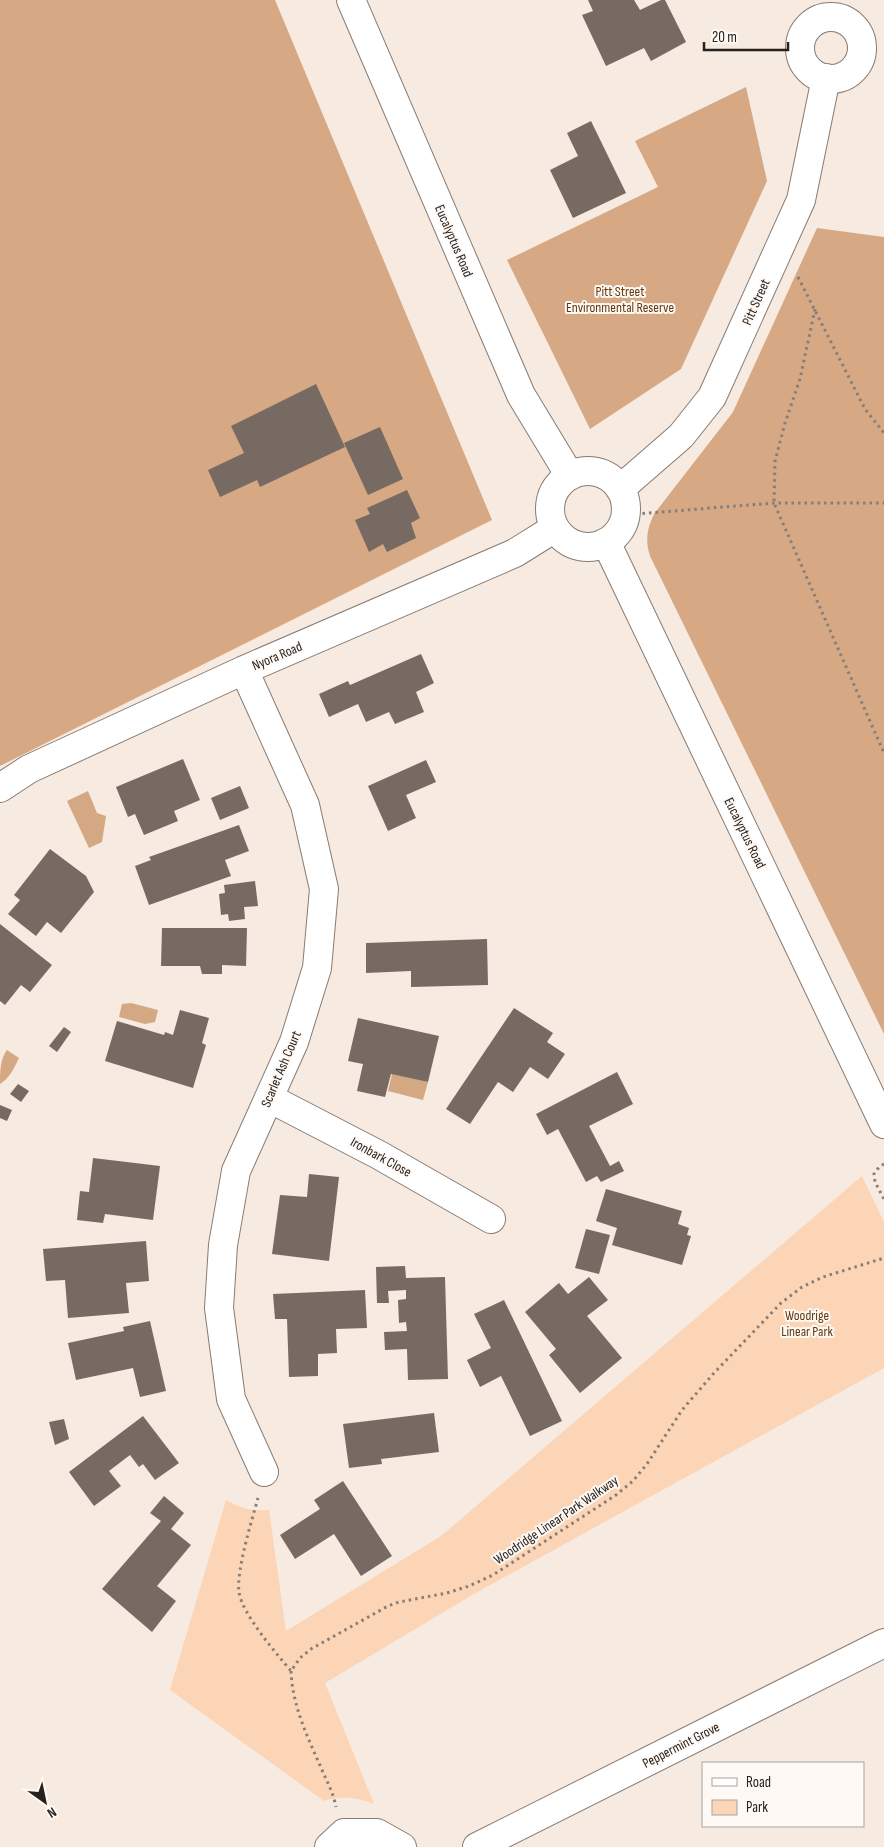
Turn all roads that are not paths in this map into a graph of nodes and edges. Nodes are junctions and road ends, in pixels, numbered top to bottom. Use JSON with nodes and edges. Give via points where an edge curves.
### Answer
{"nodes":[{"id":1,"x":351,"y":0,"type":"edge"},
{"id":2,"x":839,"y":9,"type":"edge"},
{"id":3,"x":872,"y":57,"type":"edge"},
{"id":4,"x":826,"y":78,"type":"junction"},
{"id":5,"x":570,"y":476,"type":"junction"},
{"id":6,"x":622,"y":502,"type":"junction"},
{"id":7,"x":555,"y":528,"type":"junction"},
{"id":8,"x":606,"y":542,"type":"junction"},
{"id":9,"x":244,"y":670,"type":"junction"},
{"id":10,"x":0,"y":788,"type":"edge"},
{"id":11,"x":269,"y":1098,"type":"junction"},
{"id":12,"x":884,"y":1124,"type":"edge"},
{"id":13,"x":491,"y":1219,"type":"dead end"},
{"id":14,"x":264,"y":1472,"type":"road end"},
{"id":15,"x":884,"y":1643,"type":"edge"},
{"id":16,"x":336,"y":1840,"type":"edge"},
{"id":17,"x":402,"y":1847,"type":"edge"},
{"id":18,"x":477,"y":1847,"type":"edge"}],
"edges":[{"from":1,"to":5,"type":"street","name":"Eucalyptus Road","via":[[521,395]]},
{"from":2,"to":3,"type":"street"},
{"from":2,"to":4,"type":"street","via":[[815,22],[806,30],[801,42],[800,54],[805,66]]},
{"from":3,"to":4,"type":"street","via":[[847,74]]},
{"from":4,"to":6,"type":"street","name":"Pitt Street","via":[[802,200],[712,397]]},
{"from":5,"to":6,"type":"street","via":[[583,471],[598,472],[610,478]]},
{"from":5,"to":7,"type":"street","via":[[558,486],[551,499],[550,514]]},
{"from":6,"to":8,"type":"street","via":[[620,528]]},
{"from":7,"to":8,"type":"street","via":[[565,539],[578,545]]},
{"from":7,"to":9,"type":"street","name":"Nyora Road","via":[[515,553]]},
{"from":8,"to":12,"type":"street","name":"Eucalyptus Road"},
{"from":9,"to":10,"type":"street","name":"Nyora Road","via":[[29,769]]},
{"from":9,"to":11,"type":"street","name":"Scarlet Ash Court","via":[[305,805],[324,889],[317,968],[294,1042]]},
{"from":11,"to":13,"type":"street","name":"Ironbark Close","via":[[379,1155]]},
{"from":11,"to":14,"type":"street","name":"Scarlet Ash Court","via":[[236,1171],[223,1245],[219,1308],[232,1400]]},
{"from":15,"to":18,"type":"street","name":"Peppermint Grove"},
{"from":16,"to":17,"type":"street","via":[[377,1833]]}]}
